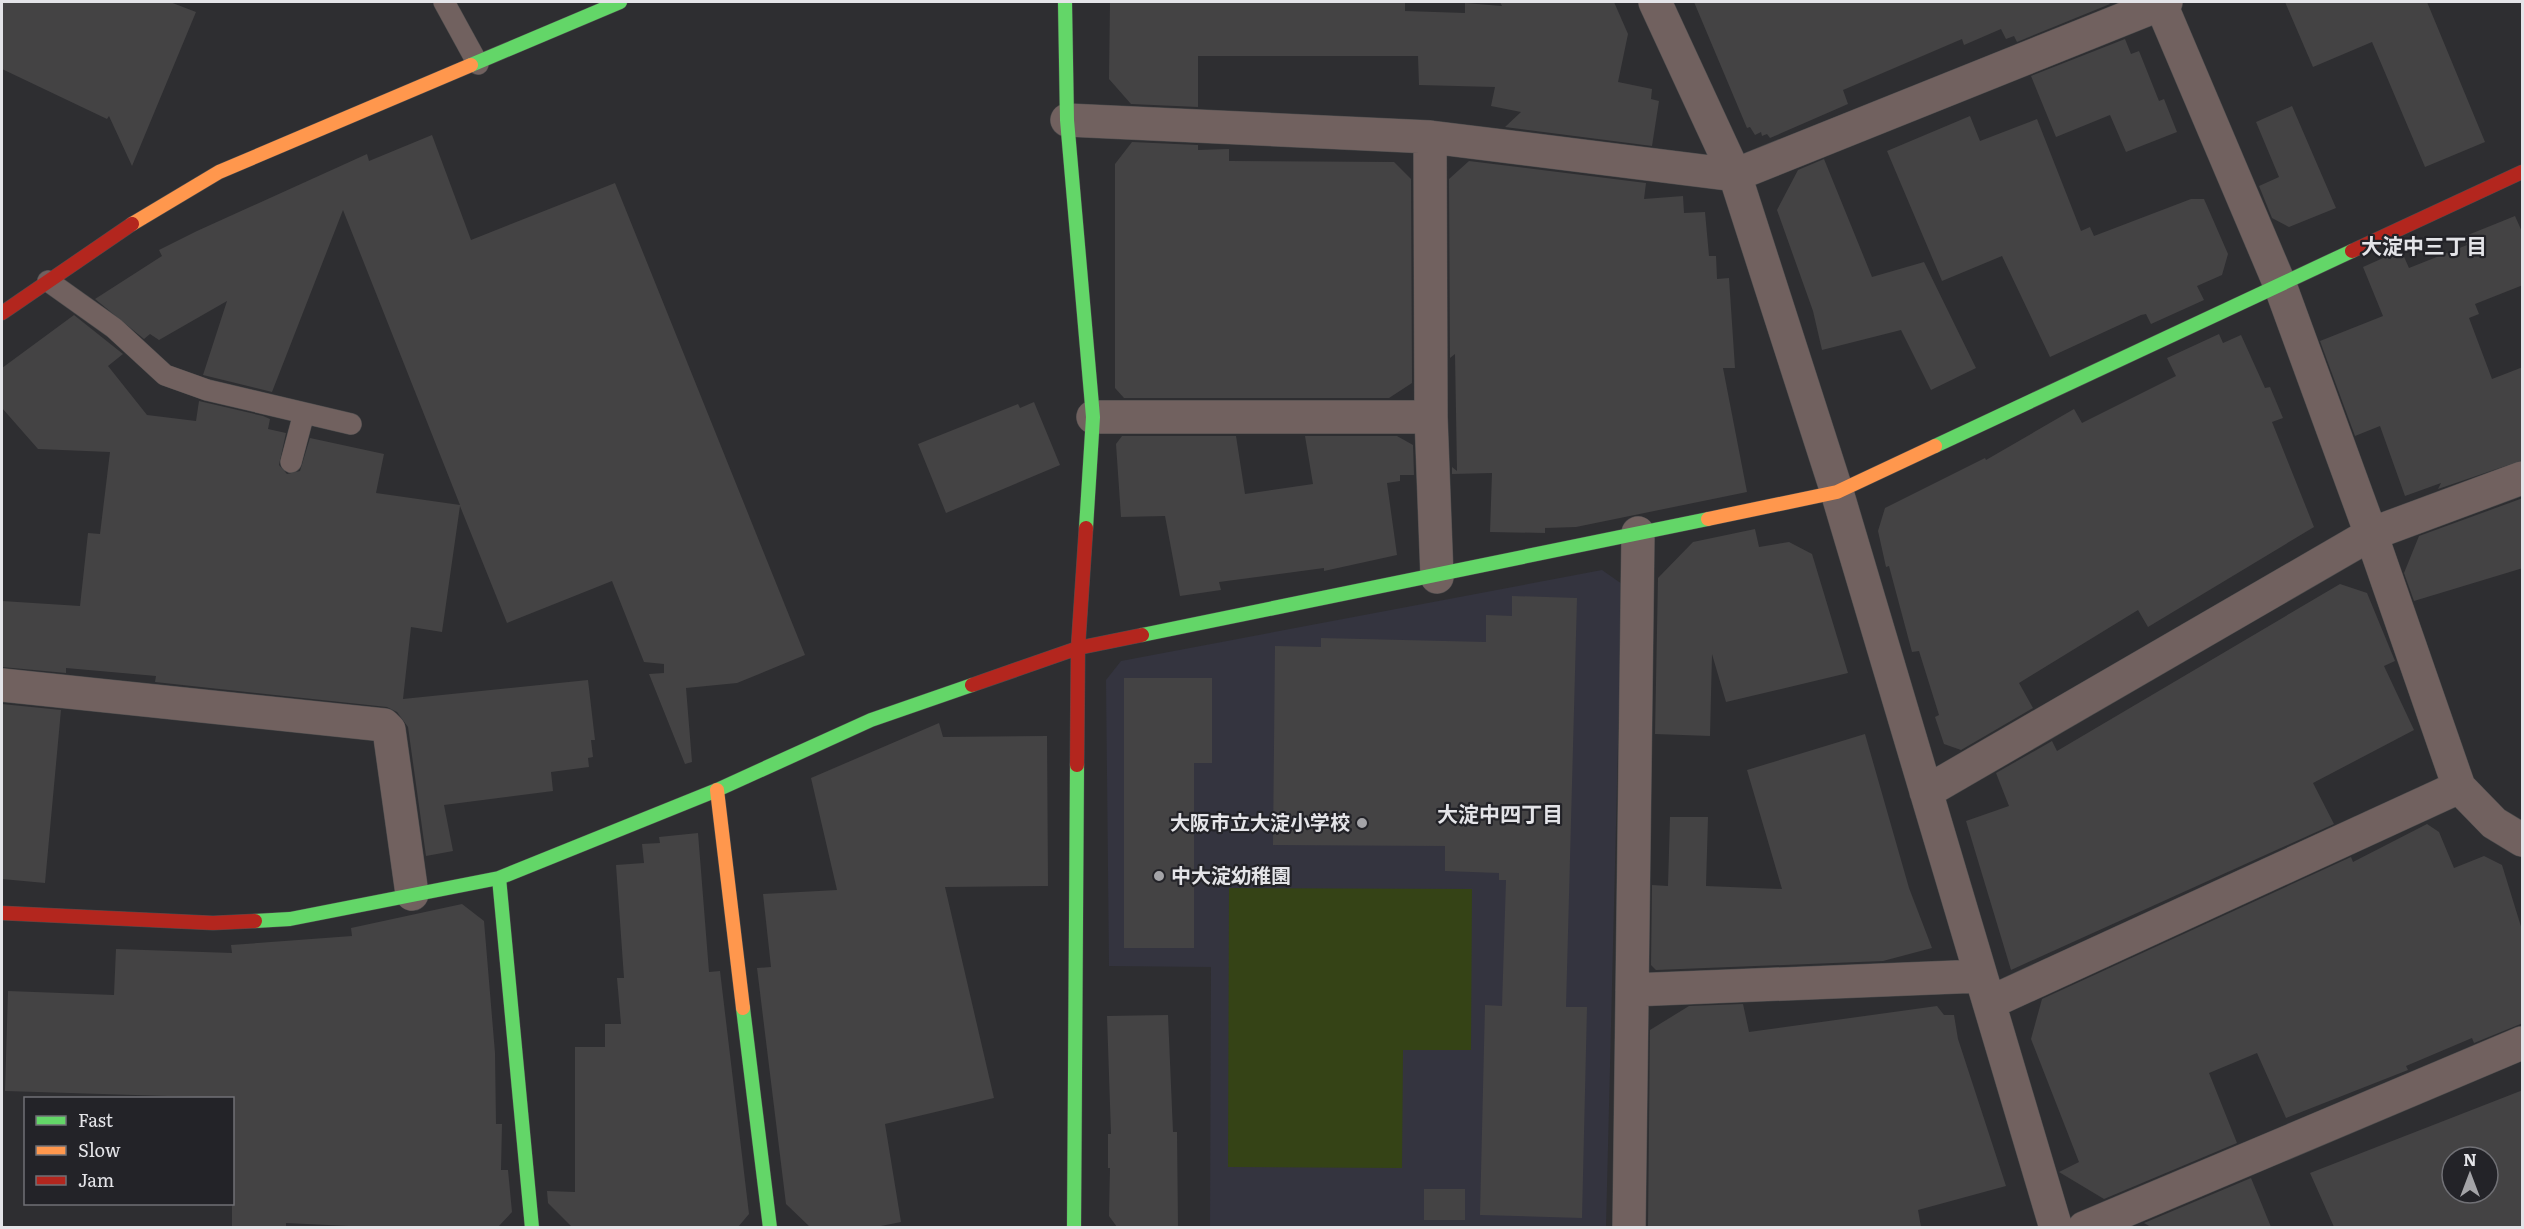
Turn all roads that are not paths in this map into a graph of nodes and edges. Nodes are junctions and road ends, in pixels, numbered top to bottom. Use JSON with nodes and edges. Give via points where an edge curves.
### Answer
{"nodes":[{"id":1,"x":444,"y":2,"type":"edge"},
{"id":2,"x":620,"y":2,"type":"edge"},
{"id":3,"x":1065,"y":2,"type":"edge"},
{"id":4,"x":1655,"y":2,"type":"edge"},
{"id":5,"x":2162,"y":2,"type":"edge"},
{"id":6,"x":478,"y":64,"type":"junction"},
{"id":7,"x":1067,"y":120,"type":"junction"},
{"id":8,"x":1430,"y":137,"type":"junction"},
{"id":9,"x":2523,"y":172,"type":"edge"},
{"id":10,"x":1735,"y":176,"type":"junction"},
{"id":11,"x":48,"y":281,"type":"junction"},
{"id":12,"x":2280,"y":285,"type":"junction"},
{"id":13,"x":2,"y":313,"type":"edge"},
{"id":14,"x":304,"y":413,"type":"junction"},
{"id":15,"x":1094,"y":417,"type":"junction"},
{"id":16,"x":1431,"y":417,"type":"junction"},
{"id":17,"x":351,"y":424,"type":"dead end"},
{"id":18,"x":291,"y":462,"type":"dead end"},
{"id":19,"x":2523,"y":478,"type":"edge"},
{"id":20,"x":1837,"y":492,"type":"junction"},
{"id":21,"x":1638,"y":533,"type":"junction"},
{"id":22,"x":2371,"y":534,"type":"junction"},
{"id":23,"x":1437,"y":577,"type":"junction"},
{"id":24,"x":1078,"y":648,"type":"junction"},
{"id":25,"x":2,"y":685,"type":"edge"},
{"id":26,"x":2459,"y":787,"type":"junction"},
{"id":27,"x":717,"y":790,"type":"junction"},
{"id":28,"x":1926,"y":792,"type":"junction"},
{"id":29,"x":2523,"y":840,"type":"edge"},
{"id":30,"x":499,"y":878,"type":"junction"},
{"id":31,"x":412,"y":894,"type":"junction"},
{"id":32,"x":2,"y":913,"type":"edge"},
{"id":33,"x":1632,"y":990,"type":"junction"},
{"id":34,"x":1985,"y":990,"type":"junction"},
{"id":35,"x":2523,"y":1043,"type":"edge"},
{"id":36,"x":532,"y":1227,"type":"edge"},
{"id":37,"x":770,"y":1227,"type":"edge"},
{"id":38,"x":1074,"y":1227,"type":"edge"},
{"id":39,"x":1629,"y":1227,"type":"edge"},
{"id":40,"x":2056,"y":1227,"type":"edge"},
{"id":41,"x":2084,"y":1227,"type":"edge"}],
"edges":[{"from":1,"to":6,"type":"lane"},
{"from":2,"to":6,"type":"street"},
{"from":3,"to":7,"type":"street"},
{"from":4,"to":10,"type":"street"},
{"from":5,"to":10,"type":"street"},
{"from":5,"to":12,"type":"street"},
{"from":6,"to":11,"type":"street","via":[[219,172],[131,224]]},
{"from":7,"to":8,"type":"street"},
{"from":7,"to":15,"type":"street"},
{"from":8,"to":10,"type":"street"},
{"from":8,"to":16,"type":"street"},
{"from":9,"to":12,"type":"street"},
{"from":10,"to":20,"type":"street"},
{"from":11,"to":13,"type":"street"},
{"from":11,"to":14,"type":"lane","via":[[114,328],[165,375],[207,390]]},
{"from":12,"to":20,"type":"street"},
{"from":12,"to":22,"type":"street"},
{"from":14,"to":17,"type":"lane"},
{"from":14,"to":18,"type":"lane"},
{"from":15,"to":16,"type":"street"},
{"from":15,"to":24,"type":"street"},
{"from":16,"to":23,"type":"street"},
{"from":19,"to":22,"type":"street"},
{"from":20,"to":21,"type":"street"},
{"from":20,"to":28,"type":"street"},
{"from":21,"to":23,"type":"street"},
{"from":21,"to":33,"type":"street"},
{"from":22,"to":26,"type":"street"},
{"from":22,"to":28,"type":"street"},
{"from":23,"to":24,"type":"street"},
{"from":24,"to":27,"type":"street","via":[[871,720]]},
{"from":24,"to":38,"type":"street"},
{"from":25,"to":31,"type":"street","via":[[384,725],[389,730]]},
{"from":26,"to":29,"type":"street","via":[[2494,823]]},
{"from":26,"to":34,"type":"street"},
{"from":27,"to":30,"type":"street"},
{"from":27,"to":37,"type":"street"},
{"from":28,"to":34,"type":"street"},
{"from":30,"to":31,"type":"street"},
{"from":30,"to":36,"type":"street"},
{"from":31,"to":32,"type":"street","via":[[290,918],[213,923]]},
{"from":33,"to":34,"type":"street"},
{"from":33,"to":39,"type":"street"},
{"from":34,"to":40,"type":"street"},
{"from":35,"to":41,"type":"street"}]}
